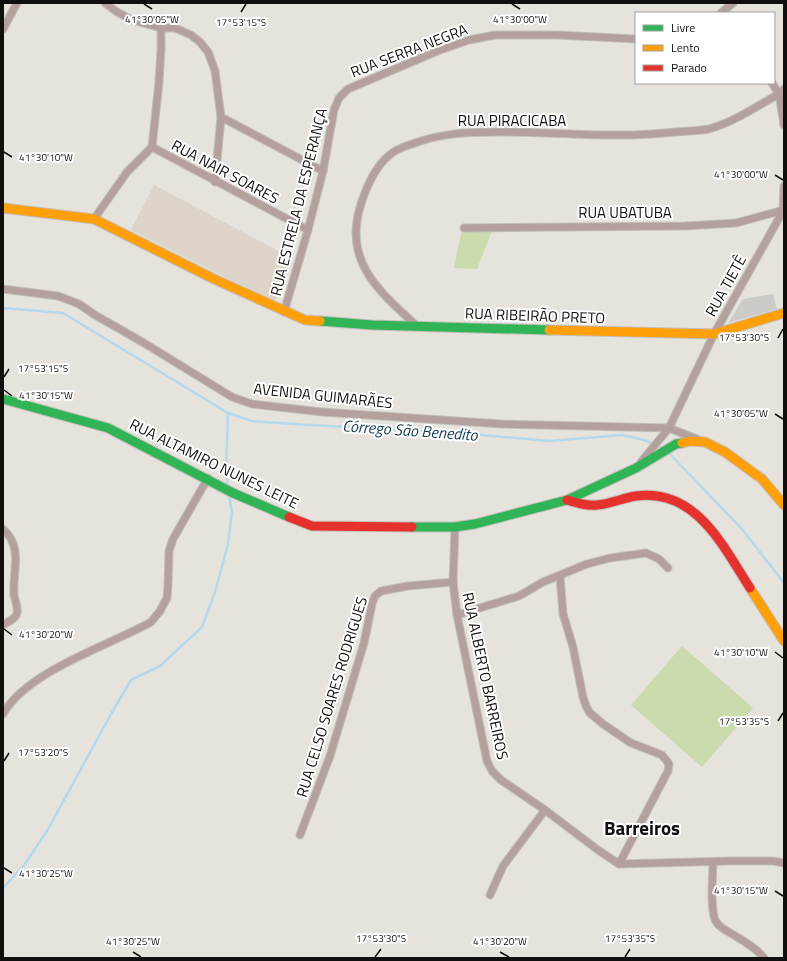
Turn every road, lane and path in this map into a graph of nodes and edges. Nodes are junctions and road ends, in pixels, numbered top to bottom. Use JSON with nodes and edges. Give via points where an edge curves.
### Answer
{"nodes":[{"id":1,"x":16,"y":3,"type":"edge"},
{"id":2,"x":105,"y":3,"type":"edge"},
{"id":3,"x":732,"y":3,"type":"edge"},
{"id":4,"x":725,"y":10,"type":"edge"},
{"id":5,"x":161,"y":28,"type":"junction"},
{"id":6,"x":3,"y":29,"type":"edge"},
{"id":7,"x":635,"y":40,"type":"edge"},
{"id":8,"x":773,"y":84,"type":"edge"},
{"id":9,"x":782,"y":91,"type":"edge"},
{"id":10,"x":339,"y":98,"type":"joint"},
{"id":11,"x":221,"y":117,"type":"junction"},
{"id":12,"x":784,"y":124,"type":"edge"},
{"id":13,"x":152,"y":147,"type":"junction"},
{"id":14,"x":323,"y":171,"type":"junction"},
{"id":15,"x":215,"y":182,"type":"junction"},
{"id":16,"x":784,"y":186,"type":"edge"},
{"id":17,"x":3,"y":208,"type":"edge"},
{"id":18,"x":783,"y":211,"type":"edge"},
{"id":19,"x":94,"y":219,"type":"junction"},
{"id":20,"x":464,"y":228,"type":"dead end"},
{"id":21,"x":308,"y":230,"type":"junction"},
{"id":22,"x":3,"y":288,"type":"edge"},
{"id":23,"x":284,"y":312,"type":"junction"},
{"id":24,"x":784,"y":314,"type":"edge"},
{"id":25,"x":419,"y":327,"type":"junction"},
{"id":26,"x":714,"y":334,"type":"junction"},
{"id":27,"x":3,"y":399,"type":"edge"},
{"id":28,"x":667,"y":430,"type":"junction"},
{"id":29,"x":705,"y":442,"type":"junction"},
{"id":30,"x":636,"y":468,"type":"junction"},
{"id":31,"x":208,"y":478,"type":"junction"},
{"id":32,"x":567,"y":500,"type":"junction"},
{"id":33,"x":784,"y":505,"type":"edge"},
{"id":34,"x":455,"y":527,"type":"junction"},
{"id":35,"x":3,"y":529,"type":"edge"},
{"id":36,"x":668,"y":568,"type":"dead end"},
{"id":37,"x":560,"y":576,"type":"junction"},
{"id":38,"x":453,"y":582,"type":"junction"},
{"id":39,"x":457,"y":615,"type":"junction"},
{"id":40,"x":3,"y":625,"type":"edge"},
{"id":41,"x":784,"y":641,"type":"edge"},
{"id":42,"x":3,"y":714,"type":"edge"},
{"id":43,"x":545,"y":810,"type":"junction"},
{"id":44,"x":300,"y":834,"type":"dead end"},
{"id":45,"x":713,"y":862,"type":"junction"},
{"id":46,"x":784,"y":863,"type":"edge"},
{"id":47,"x":620,"y":864,"type":"junction"},
{"id":48,"x":490,"y":895,"type":"dead end"},
{"id":49,"x":764,"y":958,"type":"edge"}],
"edges":[{"from":1,"to":6,"type":"street"},
{"from":2,"to":5,"type":"street","via":[[132,20]]},
{"from":3,"to":4,"type":"street"},
{"from":5,"to":11,"type":"street","via":[[175,28],[190,35],[208,52],[216,71]]},
{"from":5,"to":13,"type":"street","via":[[159,82]]},
{"from":7,"to":10,"type":"street","name":"RUA SERRA NEGRA","via":[[557,34],[495,35],[440,50],[348,89]]},
{"from":8,"to":9,"type":"street"},
{"from":9,"to":12,"type":"street"},
{"from":9,"to":25,"type":"street","name":"RUA PIRACICABA","via":[[730,121],[708,129],[622,136],[465,132],[438,136],[396,150],[379,166],[364,194],[356,222],[357,245],[367,273],[374,284]]},
{"from":10,"to":14,"type":"street","name":"RUA ESTRELA DA ESPERANÇA","via":[[334,110]]},
{"from":11,"to":14,"type":"street"},
{"from":11,"to":15,"type":"street"},
{"from":13,"to":15,"type":"street","name":"RUA NAIR SOARES"},
{"from":13,"to":19,"type":"street","via":[[127,172]]},
{"from":14,"to":21,"type":"street","name":"RUA ESTRELA DA ESPERANÇA"},
{"from":15,"to":21,"type":"street","name":"RUA NAIR SOARES"},
{"from":16,"to":18,"type":"street","name":"RUA TIETÊ"},
{"from":17,"to":19,"type":"street","name":"RUA RIBEIRÃO PRETO"},
{"from":18,"to":20,"type":"street","name":"RUA UBATUBA","via":[[736,222],[685,226]]},
{"from":18,"to":26,"type":"street","name":"RUA TIETÊ"},
{"from":19,"to":23,"type":"street","name":"RUA RIBEIRÃO PRETO"},
{"from":21,"to":23,"type":"street","name":"RUA ESTRELA DA ESPERANÇA"},
{"from":22,"to":28,"type":"street","name":"AVENIDA GUIMARÃES","via":[[58,296],[79,304],[232,397],[252,404],[322,412],[502,424]]},
{"from":23,"to":25,"type":"street","name":"RUA RIBEIRÃO PRETO","via":[[305,320],[331,323]]},
{"from":24,"to":26,"type":"street","name":"RUA RIBEIRÃO PRETO"},
{"from":25,"to":26,"type":"street","name":"RUA RIBEIRÃO PRETO"},
{"from":26,"to":28,"type":"street","name":"RUA TIETÊ"},
{"from":27,"to":31,"type":"street","name":"RUA ALTAMIRO NUNES LEITE","via":[[108,428]]},
{"from":28,"to":29,"type":"street"},
{"from":28,"to":30,"type":"street","name":"RUA TIETÊ"},
{"from":29,"to":30,"type":"street","name":"RUA ALTAMIRO NUNES LEITE","via":[[682,442]]},
{"from":29,"to":33,"type":"street","name":"RUA ALTAMIRO NUNES LEITE","via":[[725,452],[758,476]]},
{"from":30,"to":32,"type":"street","name":"RUA ALTAMIRO NUNES LEITE"},
{"from":31,"to":34,"type":"street","name":"RUA ALTAMIRO NUNES LEITE","via":[[233,493],[312,526]]},
{"from":31,"to":42,"type":"street","via":[[173,539],[169,551],[166,598],[151,622],[48,673],[21,691]]},
{"from":32,"to":34,"type":"street","name":"RUA ALTAMIRO NUNES LEITE"},
{"from":32,"to":41,"type":"street","via":[[591,505],[630,496],[648,495],[672,500],[693,511],[716,534]]},
{"from":34,"to":38,"type":"street","name":"RUA ALBERTO BARREIROS"},
{"from":35,"to":40,"type":"street","via":[[14,543],[14,594],[17,612],[15,617]]},
{"from":36,"to":37,"type":"street","via":[[659,559],[646,553],[587,564]]},
{"from":37,"to":39,"type":"street","via":[[543,582],[519,596]]},
{"from":37,"to":47,"type":"street","via":[[563,614],[586,706],[595,718],[632,743],[662,755],[669,764]]},
{"from":38,"to":39,"type":"street","name":"RUA ALBERTO BARREIROS"},
{"from":38,"to":44,"type":"street","name":"RUA CELSO SOARES RODRIGUES","via":[[408,586],[381,591],[375,596],[364,643],[330,756]]},
{"from":39,"to":43,"type":"street","name":"RUA ALBERTO BARREIROS","via":[[489,767],[500,780]]},
{"from":43,"to":47,"type":"street","name":"RUA ALBERTO BARREIROS"},
{"from":43,"to":48,"type":"street","via":[[503,866]]},
{"from":45,"to":46,"type":"street"},
{"from":45,"to":47,"type":"street"},
{"from":45,"to":49,"type":"street","via":[[712,906],[716,923],[750,945]]}]}
